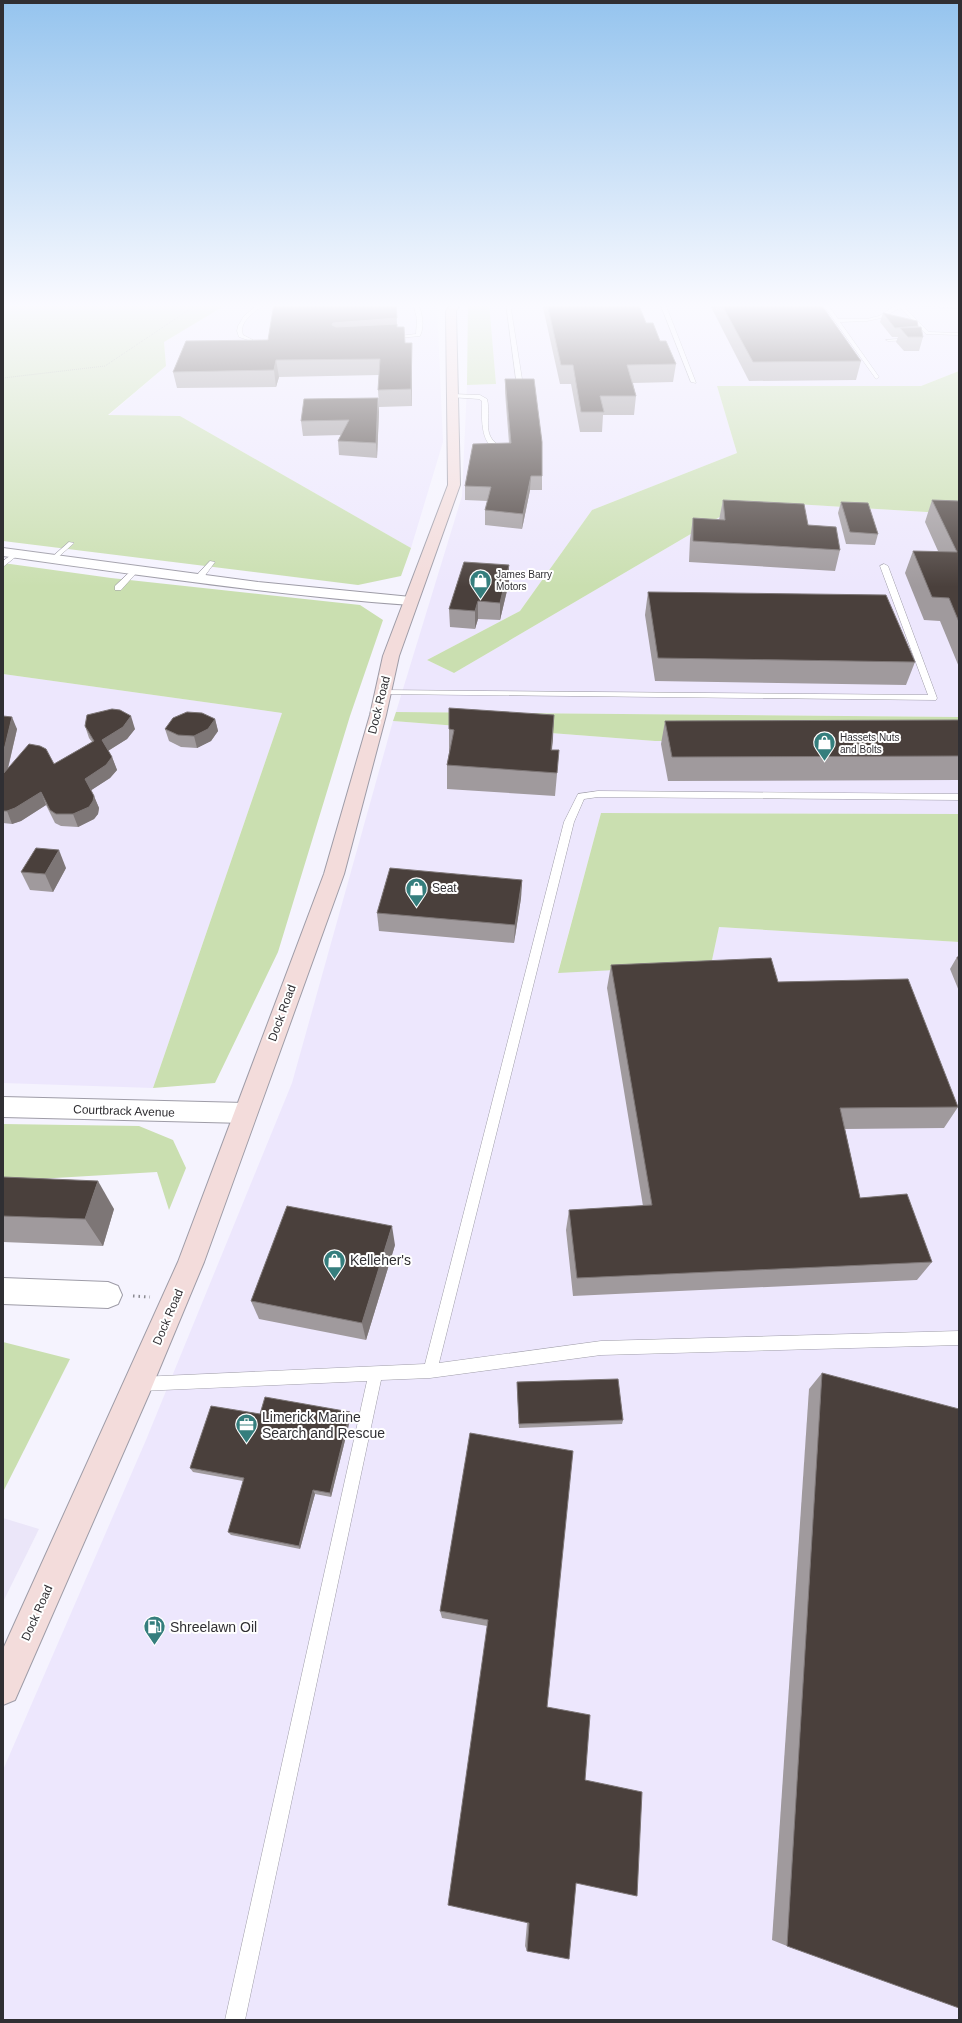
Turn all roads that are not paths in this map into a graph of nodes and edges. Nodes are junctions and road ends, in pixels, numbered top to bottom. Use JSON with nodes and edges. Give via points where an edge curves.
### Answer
{"nodes":[{"id":1,"x":452,"y":397,"type":"edge"},
{"id":2,"x":481,"y":397,"type":"edge"},
{"id":3,"x":503,"y":449,"type":"edge"},
{"id":4,"x":71,"y":543,"type":"dead end"},
{"id":5,"x":9,"y":553,"type":"edge"},
{"id":6,"x":54,"y":559,"type":"junction"},
{"id":7,"x":212,"y":562,"type":"dead end"},
{"id":8,"x":3,"y":565,"type":"edge"},
{"id":9,"x":884,"y":566,"type":"dead end"},
{"id":10,"x":135,"y":570,"type":"junction"},
{"id":11,"x":198,"y":579,"type":"junction"},
{"id":12,"x":118,"y":588,"type":"dead end"},
{"id":13,"x":411,"y":601,"type":"junction"},
{"id":14,"x":382,"y":692,"type":"junction"},
{"id":15,"x":959,"y":797,"type":"edge"},
{"id":16,"x":3,"y":1107,"type":"edge"},
{"id":17,"x":245,"y":1113,"type":"junction"},
{"id":18,"x":3,"y":1291,"type":"edge"},
{"id":19,"x":108,"y":1295,"type":"road end"},
{"id":20,"x":959,"y":1338,"type":"edge"},
{"id":21,"x":430,"y":1371,"type":"junction"},
{"id":22,"x":375,"y":1375,"type":"junction"},
{"id":23,"x":139,"y":1384,"type":"junction"},
{"id":24,"x":7,"y":1670,"type":"edge"},
{"id":25,"x":235,"y":2020,"type":"edge"}],
"edges":[{"from":1,"to":13,"type":"main road","name":"Dock Road","via":[[454,485]]},
{"from":2,"to":3,"type":"lane","via":[[485,400],[487,439],[494,446]]},
{"from":4,"to":6,"type":"lane"},
{"from":5,"to":6,"type":"street"},
{"from":5,"to":8,"type":"lane"},
{"from":6,"to":10,"type":"street"},
{"from":7,"to":11,"type":"lane"},
{"from":9,"to":14,"type":"lane","via":[[933,698]]},
{"from":10,"to":11,"type":"street"},
{"from":10,"to":12,"type":"lane"},
{"from":11,"to":13,"type":"street","via":[[362,598]]},
{"from":13,"to":14,"type":"main road","name":"Dock Road","via":[[391,656]]},
{"from":14,"to":17,"type":"main road","name":"Dock Road","via":[[334,874]]},
{"from":15,"to":21,"type":"lane","via":[[598,794],[581,796],[569,822]]},
{"from":16,"to":17,"type":"street","name":"Courtbrack Avenue"},
{"from":17,"to":23,"type":"main road","name":"Dock Road","via":[[194,1254]]},
{"from":18,"to":19,"type":"street"},
{"from":20,"to":21,"type":"lane","via":[[602,1348]]},
{"from":21,"to":22,"type":"lane"},
{"from":22,"to":23,"type":"lane"},
{"from":22,"to":25,"type":"lane"},
{"from":23,"to":24,"type":"main road","name":"Dock Road"}]}
